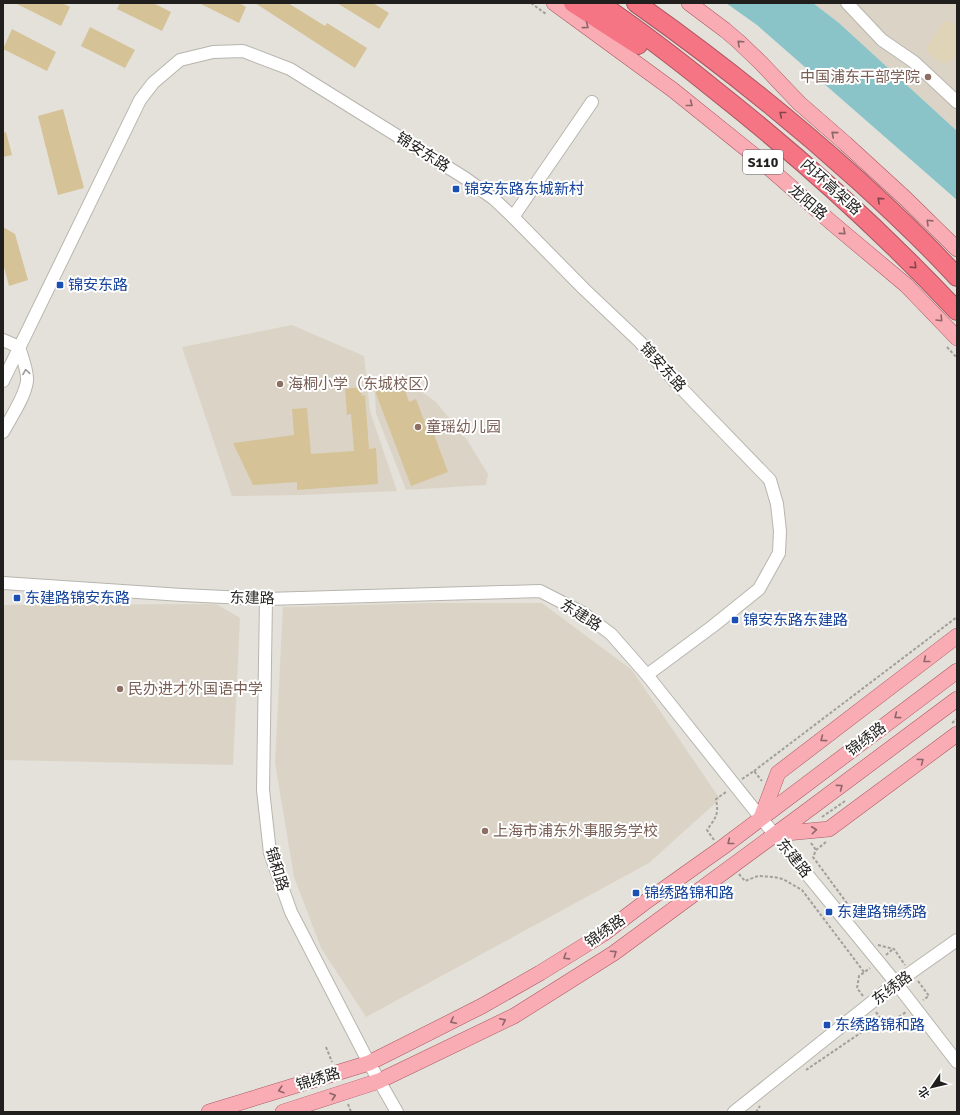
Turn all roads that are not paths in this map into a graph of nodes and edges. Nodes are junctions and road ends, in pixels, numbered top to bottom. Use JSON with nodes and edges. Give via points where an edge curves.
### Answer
{"nodes":[{"id":1,"x":573,"y":3,"type":"edge"},
{"id":2,"x":599,"y":3,"type":"edge"},
{"id":3,"x":636,"y":3,"type":"edge"},
{"id":4,"x":657,"y":3,"type":"edge"},
{"id":5,"x":689,"y":3,"type":"edge"},
{"id":6,"x":847,"y":3,"type":"edge"},
{"id":7,"x":552,"y":10,"type":"edge"},
{"id":8,"x":758,"y":95,"type":"junction"},
{"id":9,"x":592,"y":102,"type":"dead end"},
{"id":10,"x":957,"y":102,"type":"edge"},
{"id":11,"x":513,"y":217,"type":"junction"},
{"id":12,"x":876,"y":229,"type":"junction"},
{"id":13,"x":957,"y":249,"type":"edge"},
{"id":14,"x":957,"y":277,"type":"edge"},
{"id":15,"x":957,"y":311,"type":"edge"},
{"id":16,"x":3,"y":340,"type":"edge"},
{"id":17,"x":952,"y":342,"type":"edge"},
{"id":18,"x":19,"y":347,"type":"junction"},
{"id":19,"x":3,"y":381,"type":"edge"},
{"id":20,"x":3,"y":432,"type":"edge"},
{"id":21,"x":3,"y":583,"type":"edge"},
{"id":22,"x":266,"y":599,"type":"junction"},
{"id":23,"x":957,"y":636,"type":"edge"},
{"id":24,"x":957,"y":671,"type":"edge"},
{"id":25,"x":647,"y":675,"type":"junction"},
{"id":26,"x":957,"y":699,"type":"edge"},
{"id":27,"x":957,"y":734,"type":"edge"},
{"id":28,"x":761,"y":818,"type":"junction"},
{"id":29,"x":775,"y":835,"type":"junction"},
{"id":30,"x":957,"y":940,"type":"edge"},
{"id":31,"x":896,"y":983,"type":"junction"},
{"id":32,"x":957,"y":1062,"type":"edge"},
{"id":33,"x":369,"y":1063,"type":"junction"},
{"id":34,"x":379,"y":1081,"type":"junction"},
{"id":35,"x":209,"y":1112,"type":"edge"},
{"id":36,"x":283,"y":1112,"type":"edge"},
{"id":37,"x":397,"y":1112,"type":"edge"},
{"id":38,"x":734,"y":1112,"type":"edge"}],
"edges":[{"from":1,"to":12,"type":"highway","via":[[643,49]]},
{"from":2,"to":12,"type":"highway","name":"内环高架路","via":[[678,60],[733,104],[818,175]]},
{"from":3,"to":8,"type":"highway","name":"内环高架路"},
{"from":4,"to":8,"type":"highway"},
{"from":13,"to":5,"type":"main road","one_way":true,"via":[[901,194],[799,103],[749,51]]},
{"from":6,"to":10,"type":"street","via":[[882,40],[914,62]]},
{"from":7,"to":17,"type":"main road","name":"龙阳路","number":"S110","one_way":true,"via":[[673,90],[760,160],[906,284]]},
{"from":14,"to":8,"type":"highway","name":"内环高架路","one_way":true,"via":[[894,213]]},
{"from":9,"to":11,"type":"street"},
{"from":11,"to":18,"type":"street","name":"锦安东路","via":[[465,178],[290,69],[243,51],[213,52],[180,60],[153,83],[140,100]]},
{"from":11,"to":25,"type":"street","name":"锦安东路","via":[[640,342],[770,480],[778,504],[779,553],[759,589]]},
{"from":12,"to":15,"type":"highway","name":"内环高架路","one_way":true},
{"from":16,"to":18,"type":"street"},
{"from":18,"to":19,"type":"street","name":"锦安东路"},
{"from":20,"to":18,"type":"street","one_way":true,"via":[[22,396],[27,380]]},
{"from":21,"to":22,"type":"street","name":"东建路"},
{"from":22,"to":25,"type":"street","name":"东建路","via":[[540,591],[583,613],[611,634]]},
{"from":22,"to":33,"type":"street","name":"锦和路","via":[[263,790],[270,853],[291,912]]},
{"from":23,"to":28,"type":"main road","one_way":true,"via":[[778,773]]},
{"from":24,"to":28,"type":"main road","name":"锦绣路","one_way":true},
{"from":25,"to":28,"type":"street","name":"东建路"},
{"from":29,"to":26,"type":"main road","name":"锦绣路","one_way":true},
{"from":29,"to":27,"type":"main road","one_way":true,"via":[[829,829]]},
{"from":28,"to":29,"type":"street","name":"东建路"},
{"from":28,"to":33,"type":"main road","name":"锦绣路","one_way":true,"via":[[602,934],[540,973],[482,1006]]},
{"from":29,"to":31,"type":"street","name":"东建路"},
{"from":34,"to":29,"type":"main road","name":"锦绣路","one_way":true,"via":[[514,1016],[614,954]]},
{"from":30,"to":31,"type":"street","name":"东绣路"},
{"from":31,"to":32,"type":"street","name":"东建路"},
{"from":31,"to":38,"type":"street","name":"东绣路"},
{"from":33,"to":34,"type":"street","name":"锦和路"},
{"from":33,"to":35,"type":"main road","name":"锦绣路","one_way":true},
{"from":36,"to":34,"type":"main road","name":"锦绣路","one_way":true},
{"from":34,"to":37,"type":"street","name":"锦和路"}]}
